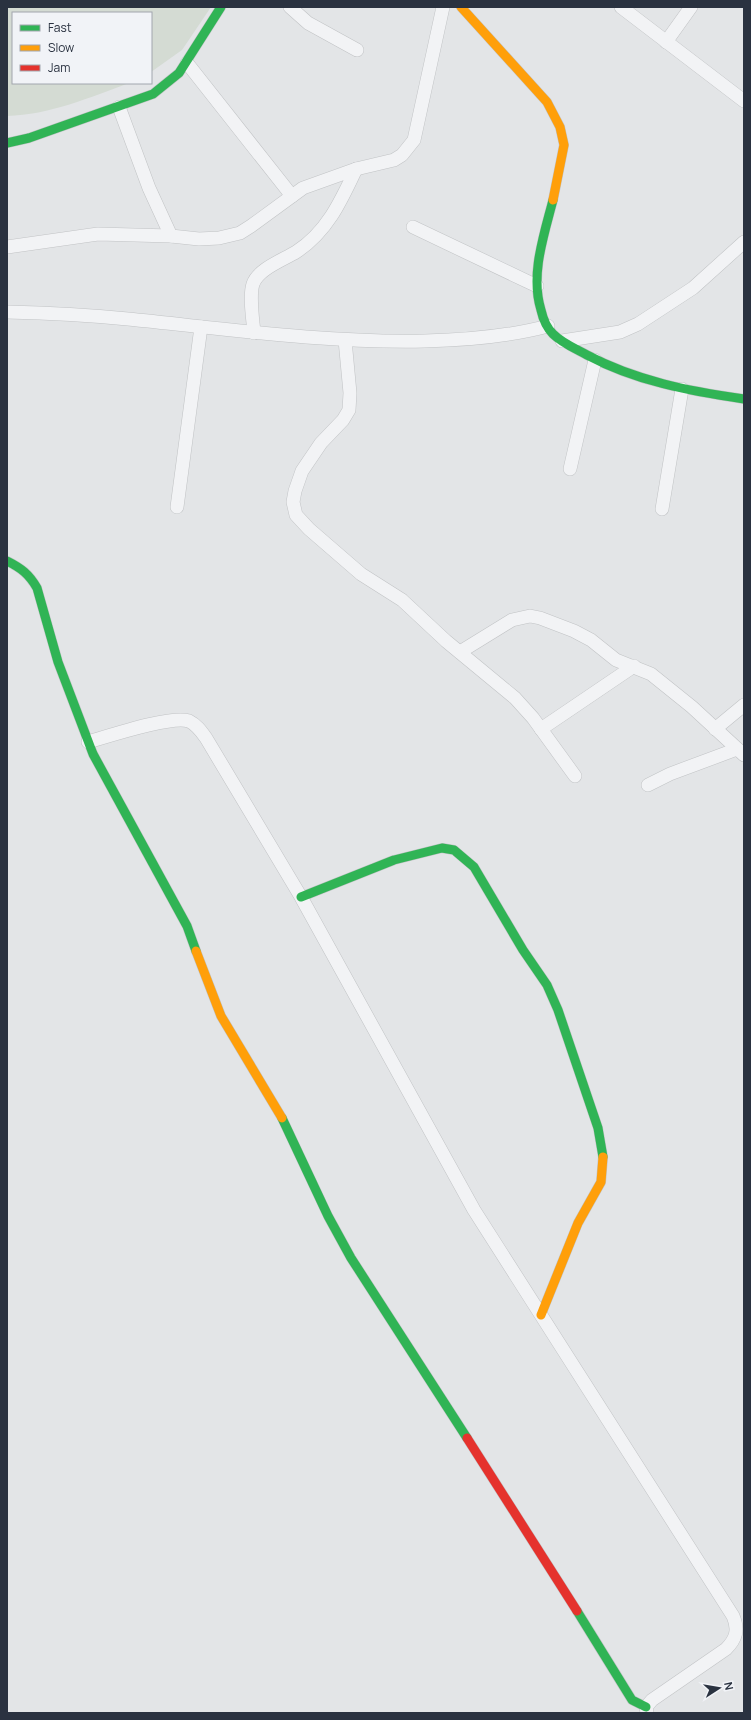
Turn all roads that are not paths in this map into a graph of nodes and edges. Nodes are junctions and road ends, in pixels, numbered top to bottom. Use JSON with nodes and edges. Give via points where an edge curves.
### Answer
{"nodes":[{"id":1,"x":221,"y":7,"type":"edge"},
{"id":2,"x":290,"y":7,"type":"edge"},
{"id":3,"x":443,"y":7,"type":"edge"},
{"id":4,"x":461,"y":7,"type":"edge"},
{"id":5,"x":621,"y":7,"type":"edge"},
{"id":6,"x":690,"y":7,"type":"edge"},
{"id":7,"x":666,"y":42,"type":"junction"},
{"id":8,"x":356,"y":50,"type":"dead end"},
{"id":9,"x":187,"y":63,"type":"junction"},
{"id":10,"x":744,"y":101,"type":"edge"},
{"id":11,"x":119,"y":107,"type":"junction"},
{"id":12,"x":7,"y":143,"type":"edge"},
{"id":13,"x":356,"y":169,"type":"junction"},
{"id":14,"x":292,"y":196,"type":"junction"},
{"id":15,"x":412,"y":227,"type":"dead end"},
{"id":16,"x":171,"y":236,"type":"junction"},
{"id":17,"x":744,"y":242,"type":"edge"},
{"id":18,"x":7,"y":247,"type":"edge"},
{"id":19,"x":537,"y":286,"type":"junction"},
{"id":20,"x":7,"y":312,"type":"edge"},
{"id":21,"x":548,"y":326,"type":"junction"},
{"id":22,"x":201,"y":328,"type":"junction"},
{"id":23,"x":254,"y":333,"type":"junction"},
{"id":24,"x":345,"y":340,"type":"junction"},
{"id":25,"x":562,"y":341,"type":"junction"},
{"id":26,"x":595,"y":360,"type":"junction"},
{"id":27,"x":682,"y":389,"type":"junction"},
{"id":28,"x":744,"y":399,"type":"edge"},
{"id":29,"x":570,"y":468,"type":"dead end"},
{"id":30,"x":177,"y":507,"type":"dead end"},
{"id":31,"x":662,"y":509,"type":"dead end"},
{"id":32,"x":7,"y":561,"type":"edge"},
{"id":33,"x":460,"y":652,"type":"junction"},
{"id":34,"x":634,"y":666,"type":"junction"},
{"id":35,"x":744,"y":705,"type":"edge"},
{"id":36,"x":541,"y":729,"type":"junction"},
{"id":37,"x":715,"y":729,"type":"junction"},
{"id":38,"x":88,"y":742,"type":"junction"},
{"id":39,"x":741,"y":752,"type":"edge"},
{"id":40,"x":575,"y":776,"type":"dead end"},
{"id":41,"x":648,"y":784,"type":"dead end"},
{"id":42,"x":301,"y":897,"type":"junction"},
{"id":43,"x":541,"y":1315,"type":"junction"},
{"id":44,"x":647,"y":1710,"type":"edge"}],
"edges":[{"from":1,"to":9,"type":"street"},
{"from":2,"to":8,"type":"street","via":[[308,22]]},
{"from":3,"to":13,"type":"street","via":[[414,140],[406,152],[394,160]]},
{"from":4,"to":19,"type":"street","via":[[535,87],[547,102],[560,127],[564,145],[562,161],[539,264]]},
{"from":5,"to":7,"type":"street"},
{"from":6,"to":7,"type":"street"},
{"from":7,"to":10,"type":"street"},
{"from":9,"to":11,"type":"street","via":[[153,94]]},
{"from":9,"to":14,"type":"street"},
{"from":11,"to":12,"type":"street"},
{"from":11,"to":16,"type":"street","via":[[149,188]]},
{"from":13,"to":14,"type":"street","via":[[303,188]]},
{"from":13,"to":23,"type":"street","via":[[336,210],[321,231],[301,249],[256,278],[252,291]]},
{"from":14,"to":16,"type":"street","via":[[240,233],[213,239]]},
{"from":15,"to":19,"type":"street"},
{"from":16,"to":18,"type":"street","via":[[98,234]]},
{"from":17,"to":25,"type":"street","via":[[693,288],[638,324],[620,332]]},
{"from":19,"to":21,"type":"street","via":[[542,317]]},
{"from":20,"to":22,"type":"street","via":[[77,314]]},
{"from":21,"to":24,"type":"street","via":[[507,336],[482,338],[385,342]]},
{"from":21,"to":25,"type":"street"},
{"from":22,"to":23,"type":"street"},
{"from":22,"to":30,"type":"street"},
{"from":23,"to":24,"type":"street"},
{"from":24,"to":33,"type":"street","via":[[349,410],[302,471],[295,491],[296,515],[361,574],[402,600]]},
{"from":25,"to":26,"type":"street"},
{"from":26,"to":27,"type":"street","via":[[624,372]]},
{"from":26,"to":29,"type":"street"},
{"from":27,"to":28,"type":"street"},
{"from":27,"to":31,"type":"street"},
{"from":32,"to":38,"type":"street","via":[[21,568],[31,577],[37,588],[58,662]]},
{"from":33,"to":34,"type":"street","via":[[512,620],[530,616],[574,631],[591,640],[616,660]]},
{"from":33,"to":36,"type":"street","via":[[515,698]]},
{"from":34,"to":36,"type":"street"},
{"from":34,"to":37,"type":"street","via":[[657,678]]},
{"from":35,"to":37,"type":"street"},
{"from":36,"to":40,"type":"street"},
{"from":37,"to":39,"type":"street"},
{"from":38,"to":42,"type":"street","via":[[170,720],[184,720],[197,726]]},
{"from":38,"to":44,"type":"street","via":[[187,926],[221,1016],[286,1124],[328,1216],[351,1258],[632,1700]]},
{"from":39,"to":41,"type":"street","via":[[670,774]]},
{"from":42,"to":43,"type":"street","via":[[474,1210]]},
{"from":42,"to":43,"type":"street","via":[[394,860],[442,848],[454,850],[474,867],[547,985],[598,1128],[604,1162],[601,1182],[578,1223]]},
{"from":43,"to":44,"type":"street","via":[[736,1623],[737,1635],[726,1649],[652,1700]]}]}
